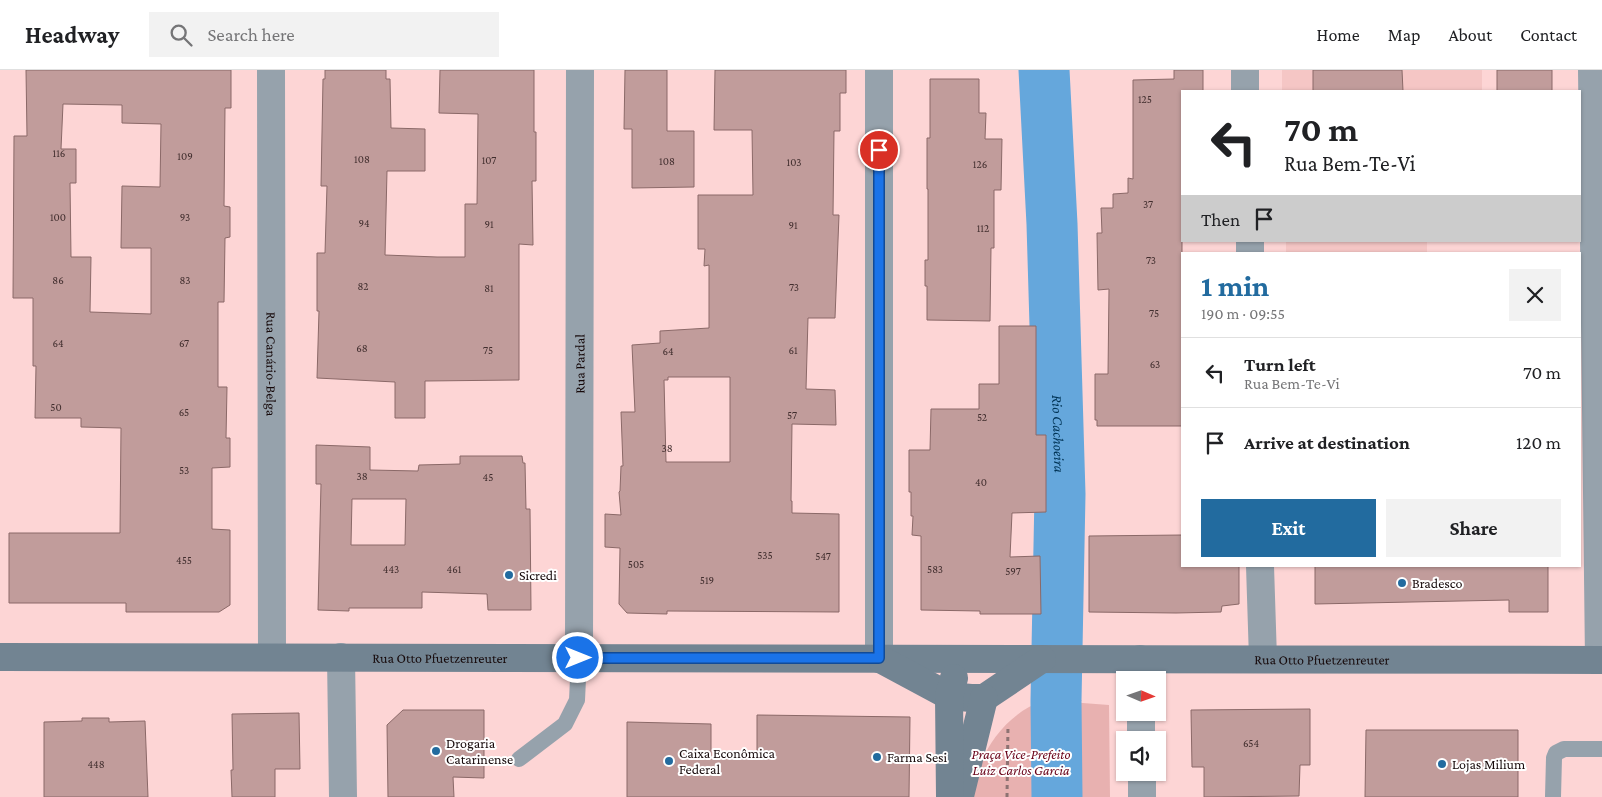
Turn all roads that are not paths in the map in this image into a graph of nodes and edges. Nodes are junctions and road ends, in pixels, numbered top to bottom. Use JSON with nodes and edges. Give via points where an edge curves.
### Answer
{"nodes":[{"id":1,"x":271,"y":70,"type":"edge"},
{"id":2,"x":580,"y":70,"type":"edge"},
{"id":3,"x":879,"y":70,"type":"edge"},
{"id":4,"x":1245,"y":70,"type":"edge"},
{"id":5,"x":1592,"y":70,"type":"edge"},
{"id":6,"x":1245,"y":90,"type":"edge"},
{"id":7,"x":1260,"y":567,"type":"edge"},
{"id":8,"x":0,"y":657,"type":"edge"},
{"id":9,"x":272,"y":657,"type":"junction"},
{"id":10,"x":341,"y":658,"type":"junction"},
{"id":11,"x":578,"y":658,"type":"junction"},
{"id":12,"x":879,"y":658,"type":"junction"},
{"id":13,"x":962,"y":658,"type":"junction"},
{"id":14,"x":1042,"y":659,"type":"junction"},
{"id":15,"x":1263,"y":659,"type":"junction"},
{"id":16,"x":1600,"y":660,"type":"edge"},
{"id":17,"x":1140,"y":669,"type":"edge"},
{"id":18,"x":949,"y":696,"type":"junction"},
{"id":19,"x":984,"y":698,"type":"junction"},
{"id":20,"x":1602,"y":748,"type":"edge"},
{"id":21,"x":519,"y":758,"type":"dead end"},
{"id":22,"x":1142,"y":781,"type":"edge"},
{"id":23,"x":343,"y":797,"type":"edge"},
{"id":24,"x":950,"y":797,"type":"edge"},
{"id":25,"x":960,"y":797,"type":"edge"},
{"id":26,"x":1142,"y":797,"type":"edge"},
{"id":27,"x":1553,"y":797,"type":"edge"}],
"edges":[{"from":1,"to":9,"type":"street","name":"Rua Canário-Belga"},
{"from":2,"to":11,"type":"street","name":"Rua Pardal"},
{"from":3,"to":12,"type":"street"},
{"from":4,"to":6,"type":"street"},
{"from":5,"to":16,"type":"street"},
{"from":7,"to":15,"type":"street"},
{"from":8,"to":9,"type":"main road","name":"Rua Otto Pfuetzenreuter"},
{"from":9,"to":10,"type":"main road","name":"Rua Otto Pfuetzenreuter"},
{"from":10,"to":11,"type":"main road","name":"Rua Otto Pfuetzenreuter"},
{"from":10,"to":23,"type":"street"},
{"from":11,"to":12,"type":"main road","name":"Rua Otto Pfuetzenreuter"},
{"from":11,"to":21,"type":"lane","via":[[577,700],[565,724]]},
{"from":12,"to":13,"type":"main road","name":"Rua Otto Pfuetzenreuter"},
{"from":12,"to":18,"type":"main road","name":"Rua Otto Pfuetzenreuter"},
{"from":13,"to":14,"type":"main road","name":"Rua Otto Pfuetzenreuter"},
{"from":13,"to":18,"type":"main road"},
{"from":13,"to":19,"type":"main road"},
{"from":14,"to":17,"type":"main road","name":"Rua Otto Pfuetzenreuter","via":[[1071,658]]},
{"from":14,"to":19,"type":"main road"},
{"from":15,"to":16,"type":"main road","name":"Rua Otto Pfuetzenreuter"},
{"from":15,"to":17,"type":"main road","name":"Rua Otto Pfuetzenreuter"},
{"from":18,"to":19,"type":"main road","name":"Rua Otto Pfuetzenreuter"},
{"from":18,"to":24,"type":"main road"},
{"from":19,"to":25,"type":"main road"},
{"from":20,"to":27,"type":"lane","via":[[1564,749],[1556,753]]},
{"from":22,"to":26,"type":"street"}]}
